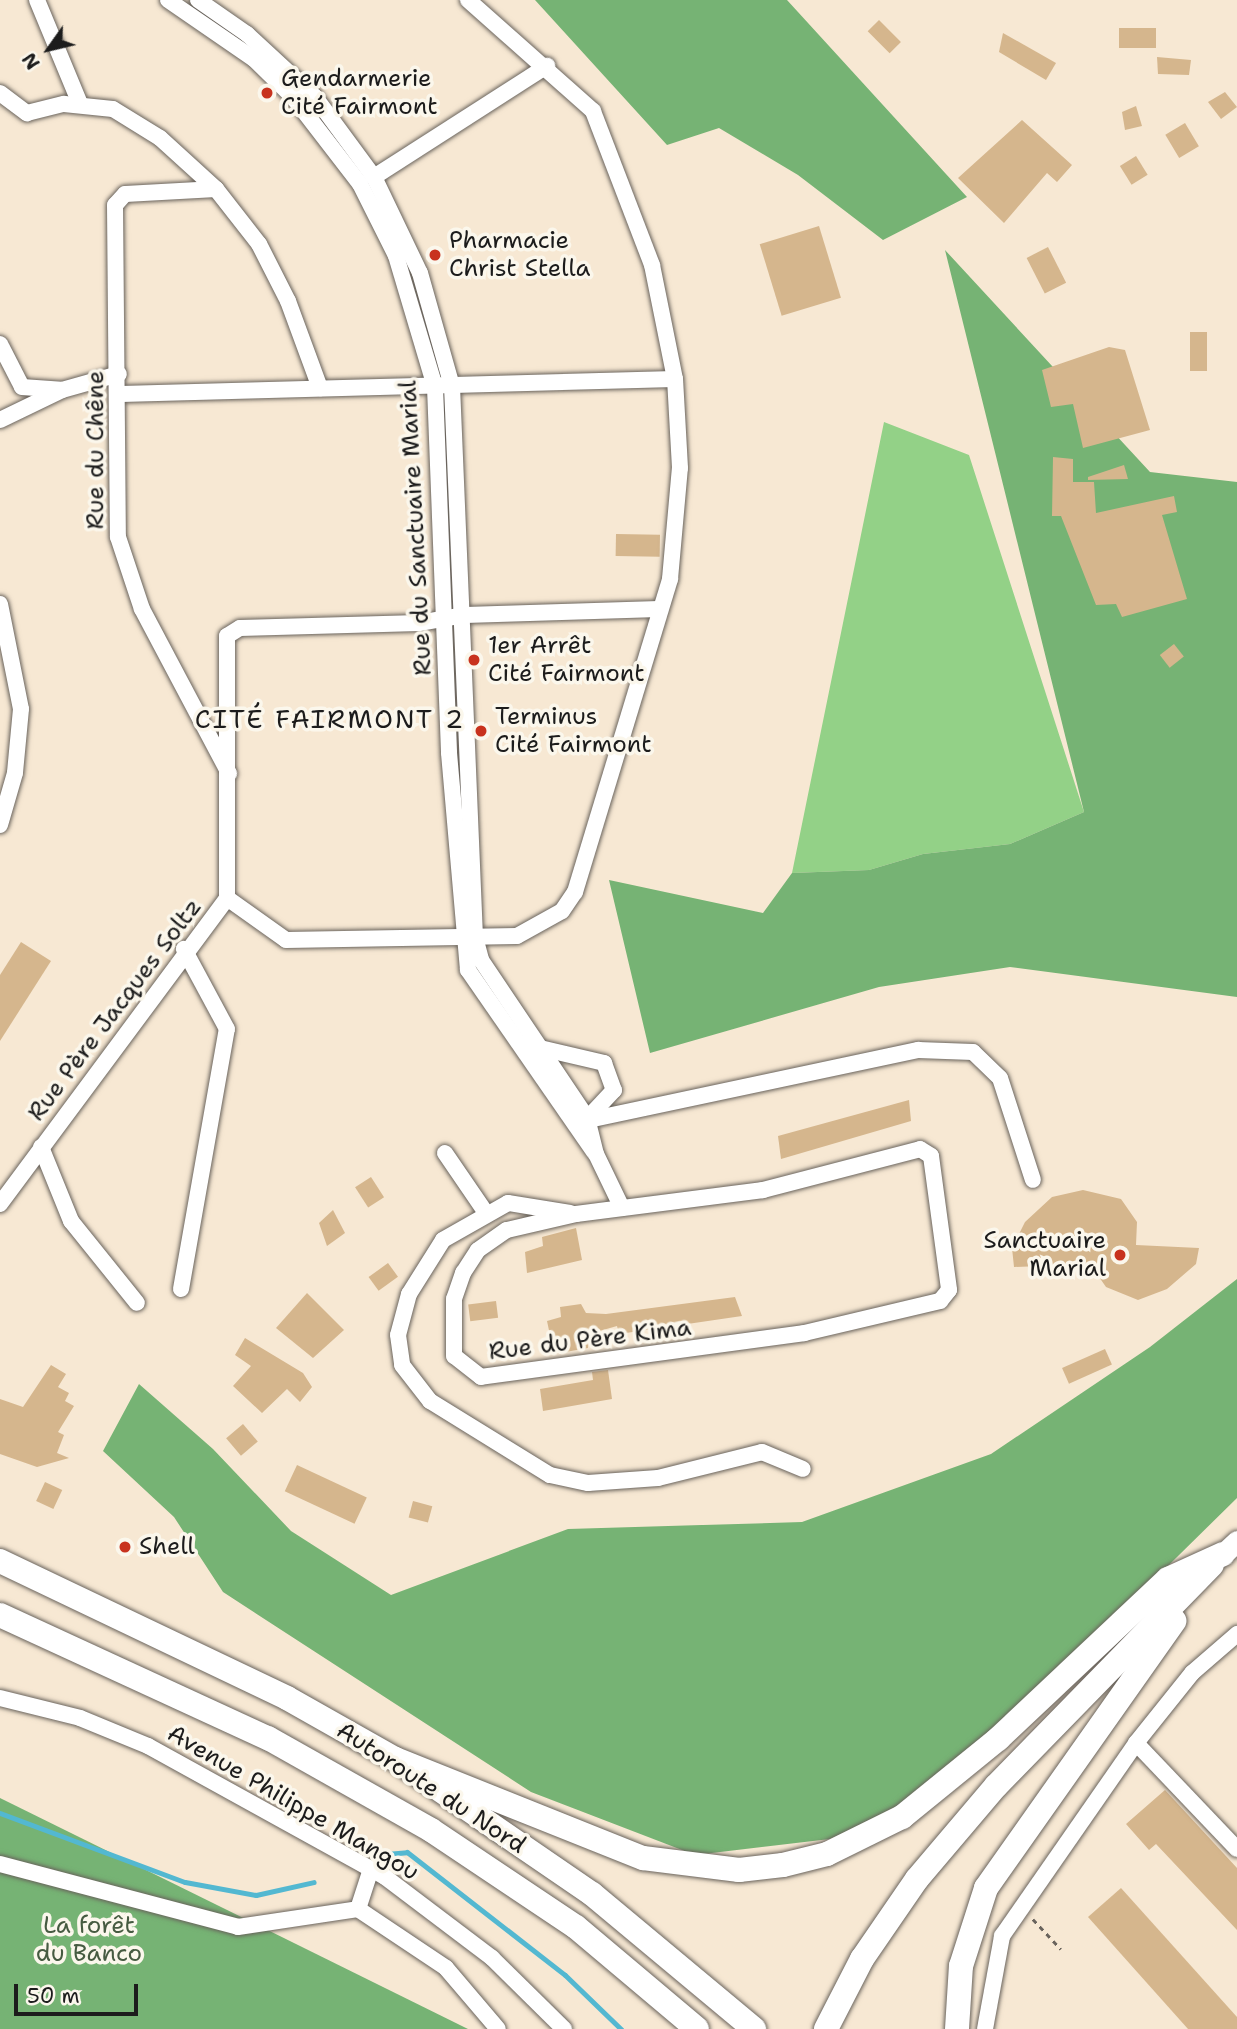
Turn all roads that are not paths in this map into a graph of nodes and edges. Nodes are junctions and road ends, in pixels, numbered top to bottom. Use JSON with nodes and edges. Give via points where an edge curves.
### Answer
{"nodes":[{"id":1,"x":37,"y":0,"type":"edge"},
{"id":2,"x":168,"y":0,"type":"edge"},
{"id":3,"x":198,"y":0,"type":"edge"},
{"id":4,"x":468,"y":0,"type":"edge"},
{"id":5,"x":547,"y":66,"type":"junction"},
{"id":6,"x":0,"y":93,"type":"edge"},
{"id":7,"x":80,"y":104,"type":"junction"},
{"id":8,"x":374,"y":177,"type":"junction"},
{"id":9,"x":216,"y":189,"type":"junction"},
{"id":10,"x":0,"y":344,"type":"edge"},
{"id":11,"x":119,"y":374,"type":"junction"},
{"id":12,"x":675,"y":379,"type":"junction"},
{"id":13,"x":452,"y":386,"type":"junction"},
{"id":14,"x":435,"y":387,"type":"junction"},
{"id":15,"x":320,"y":388,"type":"junction"},
{"id":16,"x":62,"y":390,"type":"junction"},
{"id":17,"x":121,"y":394,"type":"junction"},
{"id":18,"x":0,"y":420,"type":"edge"},
{"id":19,"x":0,"y":604,"type":"edge"},
{"id":20,"x":659,"y":610,"type":"junction"},
{"id":21,"x":465,"y":615,"type":"junction"},
{"id":22,"x":444,"y":617,"type":"junction"},
{"id":23,"x":449,"y":753,"type":"junction"},
{"id":24,"x":469,"y":754,"type":"junction"},
{"id":25,"x":231,"y":776,"type":"junction"},
{"id":26,"x":0,"y":825,"type":"edge"},
{"id":27,"x":227,"y":898,"type":"junction"},
{"id":28,"x":468,"y":937,"type":"junction"},
{"id":29,"x":184,"y":949,"type":"junction"},
{"id":30,"x":540,"y":1048,"type":"junction"},
{"id":31,"x":587,"y":1118,"type":"junction"},
{"id":32,"x":571,"y":1126,"type":"junction"},
{"id":33,"x":41,"y":1147,"type":"junction"},
{"id":34,"x":445,"y":1153,"type":"dead end"},
{"id":35,"x":596,"y":1154,"type":"junction"},
{"id":36,"x":1033,"y":1180,"type":"dead end"},
{"id":37,"x":0,"y":1204,"type":"edge"},
{"id":38,"x":622,"y":1208,"type":"junction"},
{"id":39,"x":484,"y":1210,"type":"junction"},
{"id":40,"x":576,"y":1214,"type":"junction"},
{"id":41,"x":181,"y":1289,"type":"dead end"},
{"id":42,"x":137,"y":1303,"type":"dead end"},
{"id":43,"x":803,"y":1469,"type":"dead end"},
{"id":44,"x":1230,"y":1547,"type":"edge"},
{"id":45,"x":0,"y":1561,"type":"edge"},
{"id":46,"x":0,"y":1615,"type":"edge"},
{"id":47,"x":1237,"y":1634,"type":"edge"},
{"id":48,"x":0,"y":1698,"type":"edge"},
{"id":49,"x":1136,"y":1743,"type":"junction"},
{"id":50,"x":395,"y":1759,"type":"junction"},
{"id":51,"x":1237,"y":1849,"type":"edge"},
{"id":52,"x":0,"y":1864,"type":"edge"},
{"id":53,"x":371,"y":1869,"type":"junction"},
{"id":54,"x":358,"y":1909,"type":"junction"},
{"id":55,"x":498,"y":2029,"type":"edge"},
{"id":56,"x":564,"y":2029,"type":"edge"},
{"id":57,"x":697,"y":2029,"type":"edge"},
{"id":58,"x":754,"y":2029,"type":"edge"},
{"id":59,"x":826,"y":2029,"type":"edge"},
{"id":60,"x":957,"y":2029,"type":"edge"},
{"id":61,"x":985,"y":2029,"type":"edge"}],
"edges":[{"from":1,"to":7,"type":"street"},
{"from":2,"to":14,"type":"street","name":"Rue du Sanctuaire Marial","via":[[254,59],[293,97],[360,184],[396,256]]},
{"from":3,"to":8,"type":"street","name":"Rue du Sanctuaire Marial","via":[[247,34],[315,97]]},
{"from":4,"to":5,"type":"street"},
{"from":5,"to":8,"type":"street"},
{"from":5,"to":12,"type":"street","via":[[593,111],[614,157],[652,265]]},
{"from":6,"to":7,"type":"street","via":[[27,113]]},
{"from":7,"to":9,"type":"street","via":[[139,123]]},
{"from":8,"to":13,"type":"street","name":"Rue du Sanctuaire Marial","via":[[420,273]]},
{"from":9,"to":11,"type":"street","name":"Rue du Chêne","via":[[125,194],[115,205]]},
{"from":9,"to":15,"type":"street","via":[[265,256]]},
{"from":10,"to":16,"type":"street","via":[[22,387]]},
{"from":11,"to":16,"type":"street"},
{"from":11,"to":17,"type":"street","name":"Rue du Chêne"},
{"from":12,"to":13,"type":"street"},
{"from":12,"to":20,"type":"street","via":[[678,544]]},
{"from":13,"to":14,"type":"street"},
{"from":13,"to":21,"type":"street","name":"Rue du Sanctuaire Marial"},
{"from":14,"to":15,"type":"street"},
{"from":14,"to":22,"type":"street","name":"Rue du Sanctuaire Marial"},
{"from":15,"to":17,"type":"street"},
{"from":16,"to":18,"type":"street"},
{"from":17,"to":25,"type":"street","name":"Rue du Chêne","via":[[118,537],[127,571]]},
{"from":19,"to":26,"type":"street","via":[[21,709],[15,773]]},
{"from":20,"to":21,"type":"street","name":"Rue Père Jacques Soltz"},
{"from":20,"to":28,"type":"street","via":[[575,892],[562,911],[517,936]]},
{"from":21,"to":22,"type":"street","name":"Rue Père Jacques Soltz"},
{"from":21,"to":24,"type":"street","name":"Rue du Sanctuaire Marial"},
{"from":22,"to":23,"type":"street","name":"Rue du Sanctuaire Marial"},
{"from":22,"to":25,"type":"street","name":"Rue Père Jacques Soltz","via":[[240,628],[227,636]]},
{"from":23,"to":24,"type":"street"},
{"from":23,"to":28,"type":"street","name":"Rue du Sanctuaire Marial"},
{"from":24,"to":28,"type":"street","name":"Rue du Sanctuaire Marial"},
{"from":25,"to":27,"type":"street","name":"Rue Père Jacques Soltz"},
{"from":27,"to":28,"type":"street","via":[[286,940]]},
{"from":27,"to":29,"type":"street","name":"Rue Père Jacques Soltz"},
{"from":28,"to":30,"type":"street","name":"Rue du Sanctuaire Marial"},
{"from":28,"to":32,"type":"street","name":"Rue du Sanctuaire Marial","via":[[468,970]]},
{"from":29,"to":33,"type":"street","name":"Rue Père Jacques Soltz"},
{"from":29,"to":41,"type":"street","via":[[227,1029]]},
{"from":30,"to":31,"type":"street","name":"Rue du Sanctuaire Marial"},
{"from":30,"to":31,"type":"street","via":[[604,1063],[614,1090]]},
{"from":31,"to":32,"type":"street"},
{"from":31,"to":35,"type":"street","name":"Rue du Sanctuaire Marial"},
{"from":31,"to":36,"type":"street","via":[[918,1050],[973,1052],[1000,1077]]},
{"from":32,"to":35,"type":"street","name":"Rue du Sanctuaire Marial"},
{"from":33,"to":37,"type":"street","name":"Rue Père Jacques Soltz"},
{"from":33,"to":42,"type":"street","via":[[71,1221]]},
{"from":34,"to":39,"type":"street"},
{"from":35,"to":38,"type":"street","name":"Rue du Sanctuaire Marial"},
{"from":38,"to":40,"type":"street","name":"Rue du Père Kima"},
{"from":38,"to":40,"type":"street","name":"Rue du Père Kima","via":[[764,1190],[920,1149],[931,1156],[949,1290],[940,1301],[710,1348],[481,1377],[465,1369],[454,1356],[454,1299],[478,1250],[507,1230]]},
{"from":39,"to":40,"type":"street","via":[[528,1203]]},
{"from":39,"to":43,"type":"street","via":[[443,1240],[409,1294],[398,1335],[402,1365],[430,1401],[550,1475],[589,1483],[658,1478],[762,1451]]},
{"from":44,"to":50,"type":"highway","via":[[1168,1579],[998,1740],[902,1817],[827,1854],[739,1870],[643,1858]]},
{"from":44,"to":59,"type":"highway","via":[[996,1786],[917,1880],[862,1959]]},
{"from":44,"to":60,"type":"highway","via":[[986,1888],[961,1966]]},
{"from":45,"to":50,"type":"highway","name":"Autoroute du Nord","via":[[287,1698]]},
{"from":46,"to":57,"type":"highway","name":"Autoroute du Nord","via":[[268,1738],[431,1830],[576,1927]]},
{"from":47,"to":49,"type":"street","via":[[1192,1673]]},
{"from":48,"to":53,"type":"street","name":"Avenue Philippe Mangou","via":[[80,1718],[148,1746]]},
{"from":49,"to":51,"type":"street"},
{"from":49,"to":61,"type":"street","via":[[1002,1936]]},
{"from":50,"to":58,"type":"highway","name":"Autoroute du Nord","via":[[592,1894]]},
{"from":52,"to":54,"type":"street","via":[[238,1927]]},
{"from":53,"to":54,"type":"street"},
{"from":53,"to":56,"type":"street","name":"Avenue Philippe Mangou","via":[[492,1958]]},
{"from":54,"to":55,"type":"street","via":[[446,1968]]}]}
